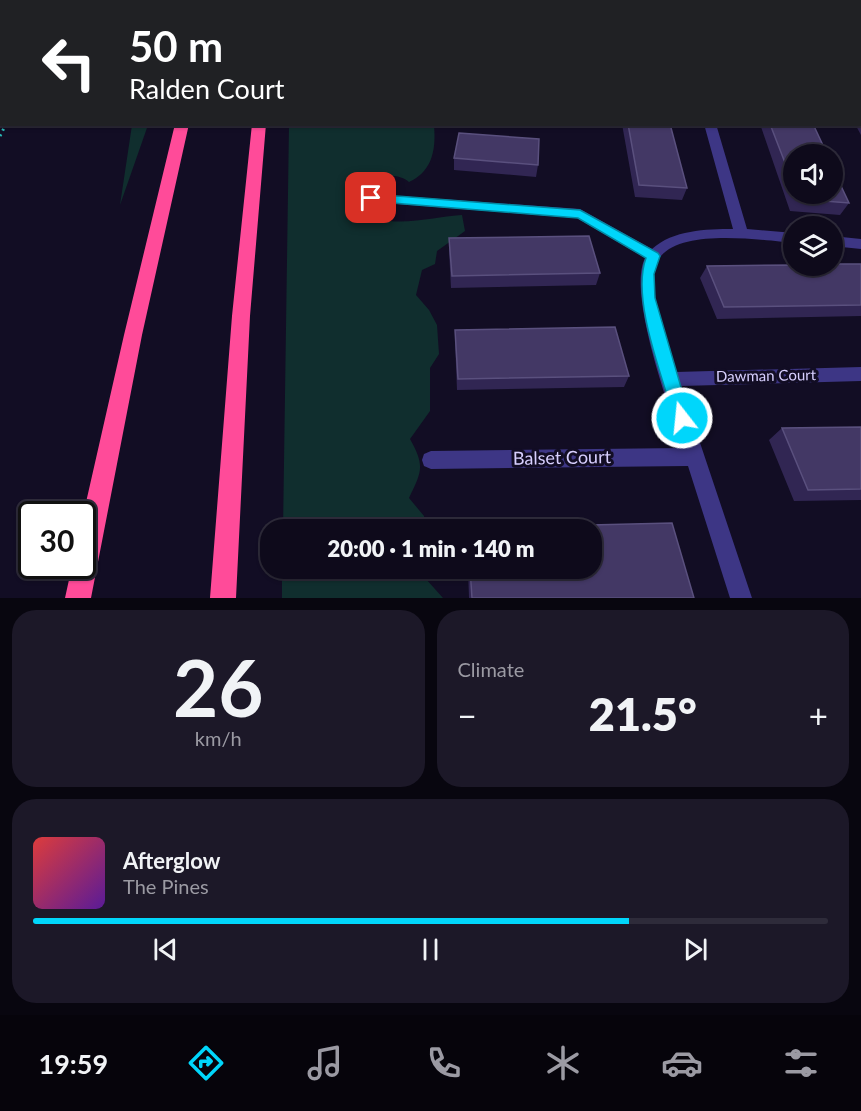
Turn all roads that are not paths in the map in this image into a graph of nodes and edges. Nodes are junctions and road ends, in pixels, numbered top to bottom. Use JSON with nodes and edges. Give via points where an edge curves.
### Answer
{"nodes":[{"id":1,"x":182,"y":126,"type":"edge"},
{"id":2,"x":259,"y":126,"type":"edge"},
{"id":3,"x":711,"y":126,"type":"edge"},
{"id":4,"x":371,"y":198,"type":"dead end"},
{"id":5,"x":741,"y":233,"type":"junction"},
{"id":6,"x":783,"y":237,"type":"edge"},
{"id":7,"x":843,"y":242,"type":"edge"},
{"id":8,"x":861,"y":244,"type":"edge"},
{"id":9,"x":653,"y":256,"type":"junction"},
{"id":10,"x":861,"y":374,"type":"edge"},
{"id":11,"x":670,"y":379,"type":"junction"},
{"id":12,"x":694,"y":457,"type":"junction"},
{"id":13,"x":431,"y":460,"type":"dead end"},
{"id":14,"x":78,"y":598,"type":"edge"},
{"id":15,"x":223,"y":598,"type":"edge"},
{"id":16,"x":741,"y":598,"type":"edge"}],
"edges":[{"from":1,"to":14,"type":"highway"},
{"from":2,"to":15,"type":"highway","via":[[241,316]]},
{"from":3,"to":5,"type":"street"},
{"from":4,"to":9,"type":"street","via":[[580,214]]},
{"from":5,"to":6,"type":"street"},
{"from":5,"to":9,"type":"street","via":[[688,237]]},
{"from":7,"to":8,"type":"street"},
{"from":9,"to":11,"type":"street","via":[[647,274],[648,298]]},
{"from":10,"to":11,"type":"street","name":"Dawman Court"},
{"from":11,"to":12,"type":"street"},
{"from":12,"to":13,"type":"street","name":"Balset Court"},
{"from":12,"to":16,"type":"street"}]}
